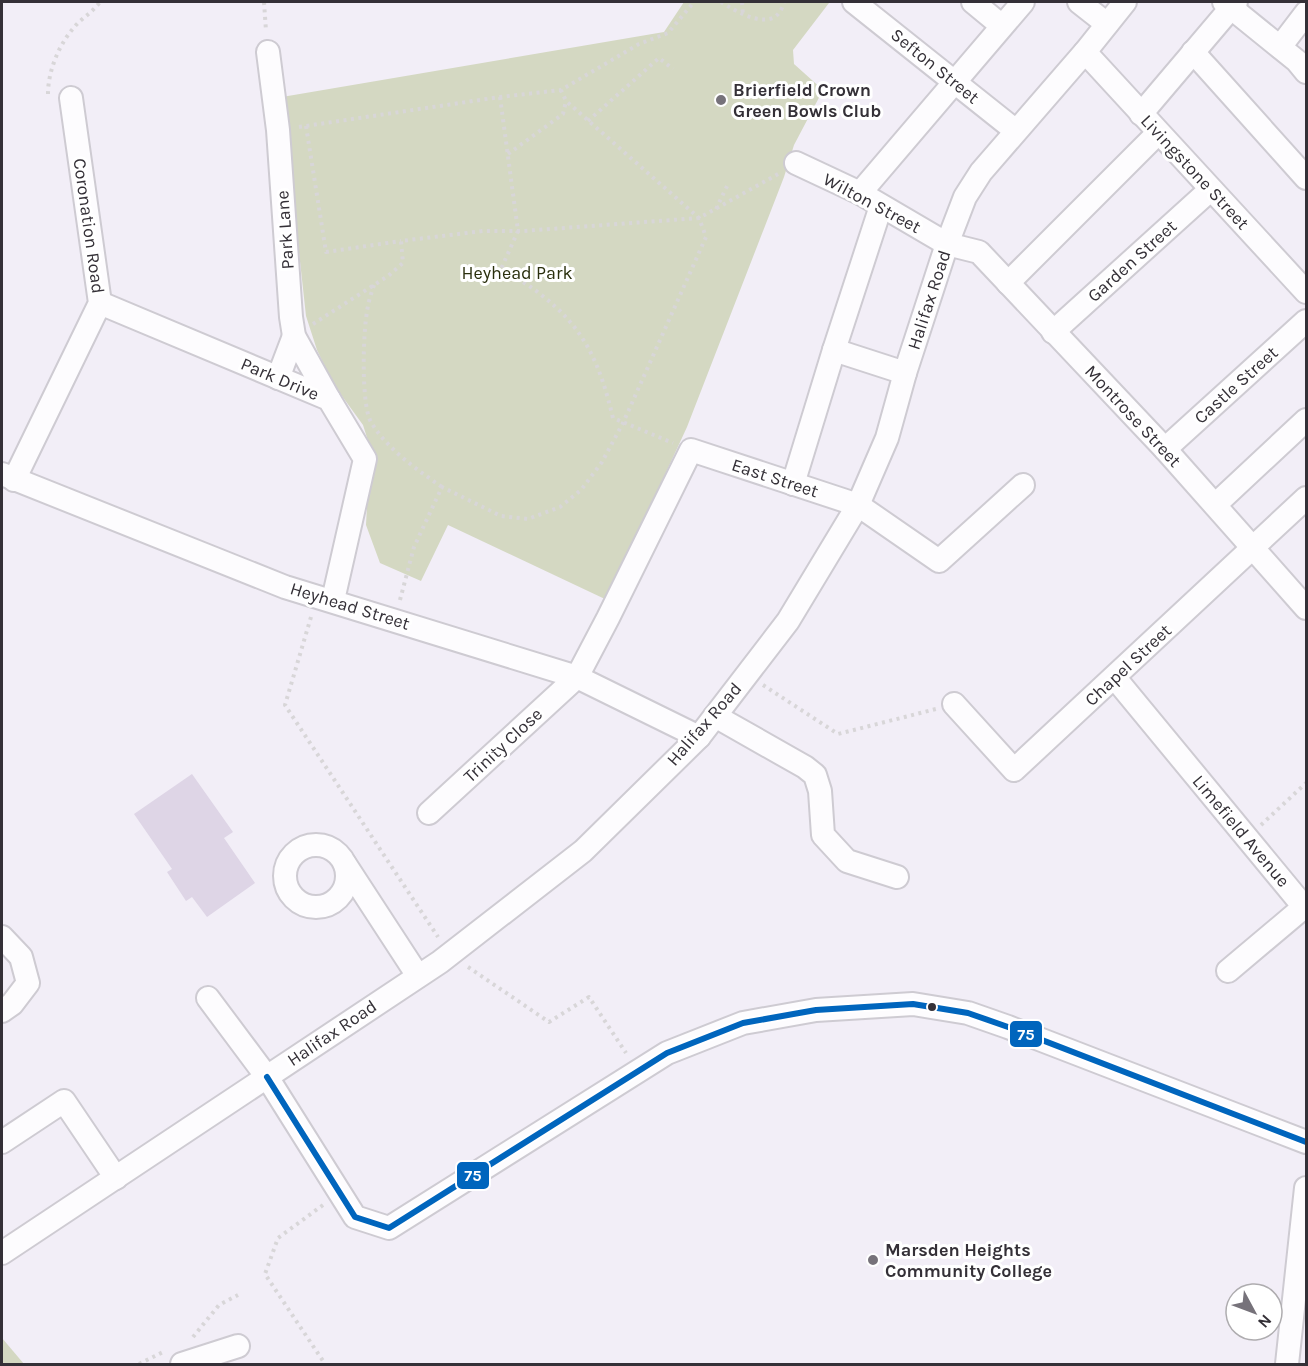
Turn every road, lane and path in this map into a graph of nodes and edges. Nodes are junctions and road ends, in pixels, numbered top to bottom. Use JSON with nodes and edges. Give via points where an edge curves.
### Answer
{"nodes":[{"id":1,"x":100,"y":2,"type":"edge"},
{"id":2,"x":264,"y":2,"type":"edge"},
{"id":3,"x":694,"y":2,"type":"edge"},
{"id":4,"x":721,"y":2,"type":"edge"},
{"id":5,"x":742,"y":2,"type":"edge"},
{"id":6,"x":784,"y":2,"type":"edge"},
{"id":7,"x":854,"y":2,"type":"edge"},
{"id":8,"x":973,"y":2,"type":"edge"},
{"id":9,"x":1023,"y":2,"type":"edge"},
{"id":10,"x":1079,"y":2,"type":"edge"},
{"id":11,"x":1125,"y":2,"type":"edge"},
{"id":12,"x":1230,"y":3,"type":"edge"},
{"id":13,"x":1306,"y":13,"type":"edge"},
{"id":14,"x":743,"y":16,"type":"junction"},
{"id":15,"x":1107,"y":24,"type":"junction"},
{"id":16,"x":1002,"y":26,"type":"junction"},
{"id":17,"x":1280,"y":47,"type":"junction"},
{"id":18,"x":268,"y":52,"type":"joint"},
{"id":19,"x":1085,"y":52,"type":"junction"},
{"id":20,"x":1193,"y":52,"type":"junction"},
{"id":21,"x":673,"y":69,"type":"dead end"},
{"id":22,"x":1306,"y":72,"type":"edge"},
{"id":23,"x":954,"y":81,"type":"junction"},
{"id":24,"x":561,"y":90,"type":"junction"},
{"id":25,"x":500,"y":97,"type":"junction"},
{"id":26,"x":71,"y":98,"type":"joint"},
{"id":27,"x":566,"y":101,"type":"junction"},
{"id":28,"x":1141,"y":114,"type":"junction"},
{"id":29,"x":588,"y":121,"type":"junction"},
{"id":30,"x":306,"y":126,"type":"junction"},
{"id":31,"x":278,"y":130,"type":"junction"},
{"id":32,"x":1016,"y":131,"type":"junction"},
{"id":33,"x":1158,"y":133,"type":"junction"},
{"id":34,"x":508,"y":154,"type":"junction"},
{"id":35,"x":796,"y":163,"type":"joint"},
{"id":36,"x":1306,"y":178,"type":"edge"},
{"id":37,"x":729,"y":182,"type":"dead end"},
{"id":38,"x":1210,"y":190,"type":"junction"},
{"id":39,"x":860,"y":194,"type":"junction"},
{"id":40,"x":881,"y":206,"type":"junction"},
{"id":41,"x":716,"y":210,"type":"junction"},
{"id":42,"x":699,"y":218,"type":"junction"},
{"id":43,"x":518,"y":231,"type":"junction"},
{"id":44,"x":400,"y":242,"type":"junction"},
{"id":45,"x":947,"y":244,"type":"junction"},
{"id":46,"x":1008,"y":283,"type":"junction"},
{"id":47,"x":374,"y":285,"type":"junction"},
{"id":48,"x":1306,"y":292,"type":"edge"},
{"id":49,"x":100,"y":303,"type":"junction"},
{"id":50,"x":1306,"y":321,"type":"edge"},
{"id":51,"x":1053,"y":332,"type":"junction"},
{"id":52,"x":294,"y":336,"type":"junction"},
{"id":53,"x":834,"y":350,"type":"junction"},
{"id":54,"x":905,"y":373,"type":"junction"},
{"id":55,"x":278,"y":378,"type":"junction"},
{"id":56,"x":329,"y":399,"type":"junction"},
{"id":57,"x":1306,"y":420,"type":"edge"},
{"id":58,"x":623,"y":423,"type":"junction"},
{"id":59,"x":1165,"y":449,"type":"junction"},
{"id":60,"x":691,"y":450,"type":"junction"},
{"id":61,"x":8,"y":477,"type":"edge"},
{"id":62,"x":793,"y":484,"type":"junction"},
{"id":63,"x":1023,"y":485,"type":"dead end"},
{"id":64,"x":442,"y":487,"type":"junction"},
{"id":65,"x":1306,"y":498,"type":"edge"},
{"id":66,"x":858,"y":505,"type":"junction"},
{"id":67,"x":1215,"y":505,"type":"junction"},
{"id":68,"x":1253,"y":548,"type":"junction"},
{"id":69,"x":325,"y":598,"type":"junction"},
{"id":70,"x":1306,"y":608,"type":"edge"},
{"id":71,"x":394,"y":619,"type":"junction"},
{"id":72,"x":747,"y":674,"type":"junction"},
{"id":73,"x":577,"y":677,"type":"junction"},
{"id":74,"x":1115,"y":678,"type":"junction"},
{"id":75,"x":954,"y":704,"type":"joint"},
{"id":76,"x":715,"y":716,"type":"junction"},
{"id":77,"x":699,"y":737,"type":"junction"},
{"id":78,"x":1306,"y":783,"type":"edge"},
{"id":79,"x":429,"y":813,"type":"dead end"},
{"id":80,"x":1247,"y":837,"type":"junction"},
{"id":81,"x":345,"y":864,"type":"dead end"},
{"id":82,"x":897,"y":877,"type":"dead end"},
{"id":83,"x":2,"y":937,"type":"edge"},
{"id":84,"x":450,"y":954,"type":"junction"},
{"id":85,"x":1228,"y":971,"type":"dead end"},
{"id":86,"x":418,"y":976,"type":"junction"},
{"id":87,"x":208,"y":999,"type":"dead end"},
{"id":88,"x":2,"y":1011,"type":"edge"},
{"id":89,"x":638,"y":1072,"type":"junction"},
{"id":90,"x":267,"y":1077,"type":"junction"},
{"id":91,"x":2,"y":1142,"type":"edge"},
{"id":92,"x":1306,"y":1142,"type":"edge"},
{"id":93,"x":117,"y":1178,"type":"junction"},
{"id":94,"x":1306,"y":1188,"type":"edge"},
{"id":95,"x":340,"y":1192,"type":"junction"},
{"id":96,"x":2,"y":1254,"type":"edge"},
{"id":97,"x":238,"y":1295,"type":"dead end"},
{"id":98,"x":192,"y":1338,"type":"dead end"},
{"id":99,"x":238,"y":1346,"type":"dead end"},
{"id":100,"x":177,"y":1356,"type":"edge"},
{"id":101,"x":140,"y":1365,"type":"edge"},
{"id":102,"x":325,"y":1365,"type":"edge"},
{"id":103,"x":1287,"y":1365,"type":"edge"}],
"edges":[{"from":1,"to":26,"type":"path","via":[[73,30],[48,77],[48,96]]},
{"from":2,"to":18,"type":"path"},
{"from":3,"to":24,"type":"path","via":[[668,33],[639,44]]},
{"from":4,"to":14,"type":"path"},
{"from":5,"to":14,"type":"path"},
{"from":6,"to":14,"type":"path","via":[[775,16],[758,20]]},
{"from":7,"to":23,"type":"street","name":"Sefton Street"},
{"from":8,"to":16,"type":"street"},
{"from":9,"to":16,"type":"street"},
{"from":10,"to":15,"type":"street"},
{"from":11,"to":15,"type":"street","name":"Halifax Road"},
{"from":12,"to":17,"type":"street"},
{"from":12,"to":20,"type":"street"},
{"from":13,"to":17,"type":"street"},
{"from":15,"to":19,"type":"street","name":"Halifax Road"},
{"from":16,"to":23,"type":"street"},
{"from":17,"to":22,"type":"street"},
{"from":18,"to":31,"type":"street","name":"Park Lane"},
{"from":19,"to":28,"type":"street","name":"Livingstone Street"},
{"from":19,"to":32,"type":"street","name":"Halifax Road"},
{"from":20,"to":28,"type":"street"},
{"from":20,"to":36,"type":"street"},
{"from":21,"to":29,"type":"path","via":[[659,58]]},
{"from":23,"to":32,"type":"street","name":"Sefton Street"},
{"from":23,"to":39,"type":"street"},
{"from":24,"to":25,"type":"path"},
{"from":24,"to":27,"type":"path"},
{"from":25,"to":30,"type":"path"},
{"from":25,"to":34,"type":"path"},
{"from":26,"to":49,"type":"street","name":"Coronation Road"},
{"from":27,"to":29,"type":"path"},
{"from":27,"to":34,"type":"path","via":[[563,114]]},
{"from":28,"to":33,"type":"street","name":"Livingstone Street"},
{"from":29,"to":42,"type":"path"},
{"from":30,"to":31,"type":"path"},
{"from":30,"to":44,"type":"path","via":[[326,252]]},
{"from":31,"to":52,"type":"street","name":"Park Lane"},
{"from":32,"to":45,"type":"street","name":"Halifax Road","via":[[965,197]]},
{"from":33,"to":38,"type":"street","name":"Livingstone Street"},
{"from":33,"to":46,"type":"street"},
{"from":34,"to":43,"type":"path"},
{"from":35,"to":39,"type":"street","name":"Wilton Street"},
{"from":35,"to":41,"type":"path"},
{"from":37,"to":41,"type":"path"},
{"from":38,"to":48,"type":"street","name":"Livingstone Street"},
{"from":38,"to":51,"type":"street","name":"Garden Street"},
{"from":39,"to":40,"type":"street","name":"Wilton Street"},
{"from":40,"to":45,"type":"street","name":"Wilton Street"},
{"from":40,"to":53,"type":"street"},
{"from":41,"to":42,"type":"path"},
{"from":42,"to":43,"type":"path"},
{"from":42,"to":58,"type":"path","via":[[706,237]]},
{"from":43,"to":44,"type":"path","via":[[483,231]]},
{"from":43,"to":58,"type":"path","via":[[501,269],[566,316],[590,348],[613,418]]},
{"from":44,"to":47,"type":"path","via":[[403,263]]},
{"from":45,"to":46,"type":"street","name":"Montrose Street","via":[[979,252]]},
{"from":45,"to":54,"type":"street","name":"Halifax Road"},
{"from":46,"to":51,"type":"street","name":"Montrose Street"},
{"from":47,"to":52,"type":"path"},
{"from":47,"to":64,"type":"path","via":[[364,351],[369,420],[410,464]]},
{"from":49,"to":55,"type":"street","name":"Park Drive"},
{"from":49,"to":61,"type":"street","name":"Coronation Road"},
{"from":50,"to":59,"type":"street","name":"Castle Street"},
{"from":51,"to":59,"type":"street","name":"Montrose Street"},
{"from":52,"to":55,"type":"street"},
{"from":52,"to":56,"type":"street","name":"Park Lane"},
{"from":53,"to":54,"type":"street"},
{"from":53,"to":62,"type":"street"},
{"from":54,"to":66,"type":"street","name":"Halifax Road","via":[[887,438]]},
{"from":55,"to":56,"type":"street","name":"Park Drive"},
{"from":56,"to":69,"type":"street","name":"Park Drive","via":[[365,459]]},
{"from":57,"to":67,"type":"street"},
{"from":58,"to":60,"type":"path"},
{"from":58,"to":64,"type":"path","via":[[602,462],[581,489],[560,507],[528,519],[501,516]]},
{"from":59,"to":67,"type":"street","name":"Montrose Street"},
{"from":60,"to":62,"type":"street","name":"East Street"},
{"from":60,"to":73,"type":"street","name":"Trinity Close"},
{"from":61,"to":69,"type":"street","name":"Heyhead Street","via":[[285,587]]},
{"from":62,"to":66,"type":"street","name":"East Street"},
{"from":63,"to":66,"type":"street","name":"East Street","via":[[939,561]]},
{"from":64,"to":71,"type":"path","via":[[414,547]]},
{"from":65,"to":68,"type":"street","name":"Chapel Street"},
{"from":66,"to":72,"type":"street","name":"Halifax Road","via":[[788,621]]},
{"from":67,"to":68,"type":"street","name":"Montrose Street"},
{"from":68,"to":70,"type":"street","name":"Montrose Street"},
{"from":68,"to":74,"type":"street","name":"Chapel Street"},
{"from":69,"to":71,"type":"street","name":"Heyhead Street"},
{"from":69,"to":84,"type":"path","via":[[285,705]]},
{"from":71,"to":73,"type":"street","name":"Heyhead Street"},
{"from":72,"to":75,"type":"path","via":[[838,734]]},
{"from":72,"to":76,"type":"street","name":"Halifax Road"},
{"from":73,"to":77,"type":"street","name":"Heyhead Street"},
{"from":73,"to":79,"type":"street","name":"Trinity Close"},
{"from":74,"to":75,"type":"street","name":"Chapel Street","via":[[1014,770]]},
{"from":74,"to":80,"type":"street","name":"Limefield Avenue"},
{"from":76,"to":77,"type":"street","name":"Halifax Road"},
{"from":76,"to":82,"type":"street","via":[[805,767],[814,775],[820,791],[823,835],[847,861]]},
{"from":77,"to":84,"type":"street","name":"Halifax Road","via":[[583,850]]},
{"from":78,"to":80,"type":"path"},
{"from":80,"to":85,"type":"street","name":"Limefield Avenue","via":[[1304,907]]},
{"from":81,"to":86,"type":"street"},
{"from":83,"to":88,"type":"street","via":[[21,957],[28,983]]},
{"from":84,"to":86,"type":"street","name":"Halifax Road"},
{"from":84,"to":89,"type":"path","via":[[549,1022],[589,997]]},
{"from":86,"to":90,"type":"street","name":"Halifax Road"},
{"from":87,"to":90,"type":"street"},
{"from":89,"to":92,"type":"street","via":[[668,1053],[743,1023],[816,1010],[913,1004],[968,1013],[1008,1027]]},
{"from":89,"to":95,"type":"street","via":[[389,1228],[356,1216]]},
{"from":90,"to":93,"type":"street","name":"Halifax Road"},
{"from":90,"to":95,"type":"street"},
{"from":91,"to":93,"type":"street","via":[[64,1101]]},
{"from":93,"to":96,"type":"street","name":"Halifax Road"},
{"from":94,"to":103,"type":"street"},
{"from":95,"to":102,"type":"path","via":[[278,1238],[265,1274]]},
{"from":97,"to":98,"type":"path","via":[[219,1305]]},
{"from":99,"to":100,"type":"street"},
{"from":100,"to":101,"type":"path"}]}
